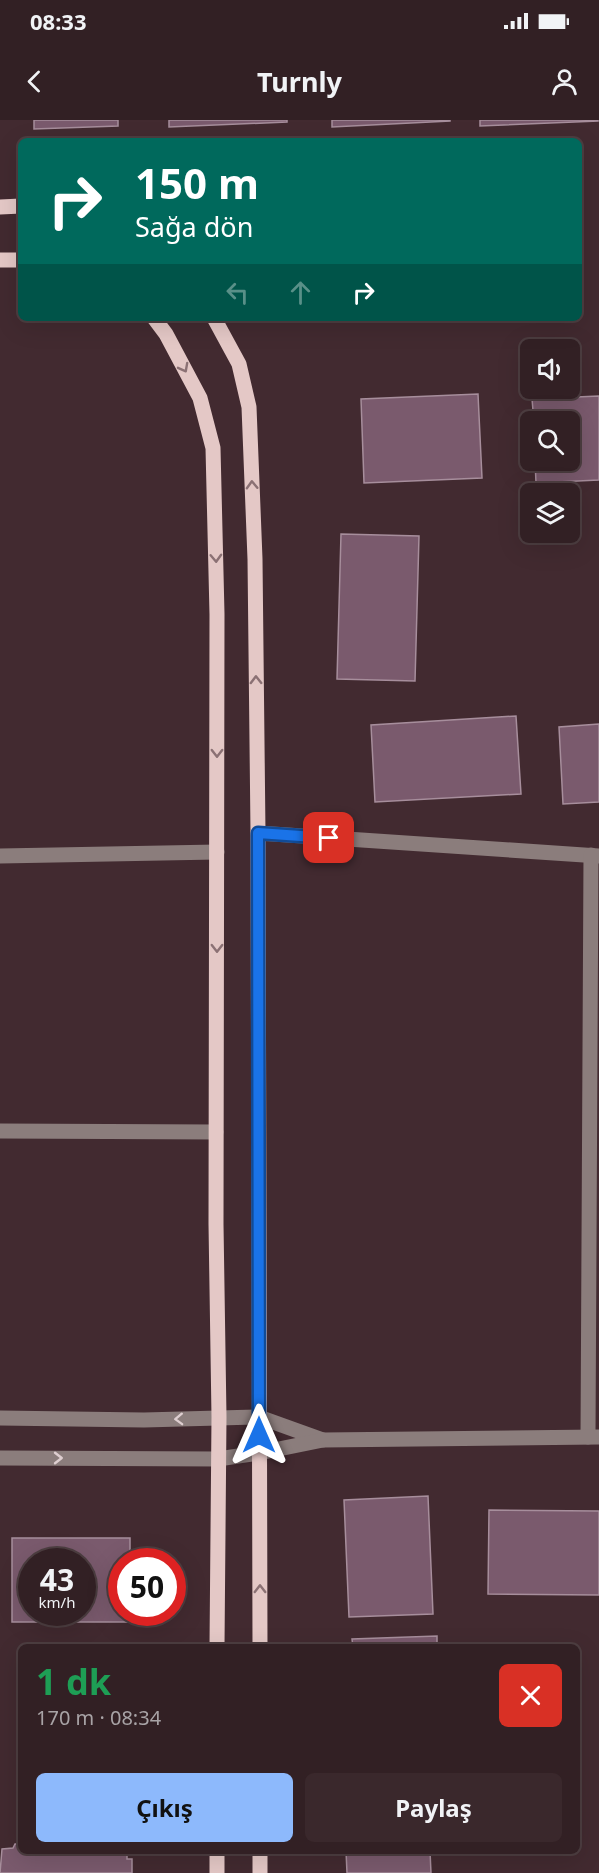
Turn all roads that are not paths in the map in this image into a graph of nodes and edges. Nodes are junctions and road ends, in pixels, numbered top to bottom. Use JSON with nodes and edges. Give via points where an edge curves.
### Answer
{"nodes":[{"id":1,"x":18,"y":206,"type":"edge"},
{"id":2,"x":0,"y":207,"type":"edge"},
{"id":3,"x":0,"y":260,"type":"edge"},
{"id":4,"x":18,"y":260,"type":"edge"},
{"id":5,"x":156,"y":321,"type":"edge"},
{"id":6,"x":216,"y":321,"type":"edge"},
{"id":7,"x":258,"y":833,"type":"junction"},
{"id":8,"x":217,"y":852,"type":"junction"},
{"id":9,"x":595,"y":855,"type":"edge"},
{"id":10,"x":0,"y":856,"type":"edge"},
{"id":11,"x":0,"y":1131,"type":"edge"},
{"id":12,"x":216,"y":1132,"type":"junction"},
{"id":13,"x":219,"y":1417,"type":"junction"},
{"id":14,"x":259,"y":1417,"type":"junction"},
{"id":15,"x":0,"y":1418,"type":"edge"},
{"id":16,"x":593,"y":1437,"type":"edge"},
{"id":17,"x":323,"y":1440,"type":"junction"},
{"id":18,"x":259,"y":1454,"type":"junction"},
{"id":19,"x":0,"y":1458,"type":"edge"},
{"id":20,"x":218,"y":1459,"type":"junction"},
{"id":21,"x":217,"y":1644,"type":"edge"},
{"id":22,"x":260,"y":1644,"type":"edge"},
{"id":23,"x":217,"y":1854,"type":"edge"},
{"id":24,"x":260,"y":1854,"type":"edge"},
{"id":25,"x":217,"y":1873,"type":"edge"},
{"id":26,"x":260,"y":1873,"type":"edge"}],
"edges":[{"from":1,"to":2,"type":"main road"},
{"from":3,"to":4,"type":"main road"},
{"from":5,"to":8,"type":"main road","one_way":true,"via":[[200,398],[213,448]]},
{"from":7,"to":6,"type":"main road","one_way":true,"via":[[249,407],[239,364]]},
{"from":7,"to":9,"type":"street"},
{"from":7,"to":14,"type":"main road"},
{"from":8,"to":10,"type":"street"},
{"from":8,"to":12,"type":"main road","one_way":true},
{"from":9,"to":16,"type":"street"},
{"from":11,"to":12,"type":"street"},
{"from":12,"to":13,"type":"main road"},
{"from":13,"to":14,"type":"street"},
{"from":13,"to":15,"type":"street","one_way":true},
{"from":13,"to":20,"type":"main road"},
{"from":14,"to":17,"type":"street"},
{"from":14,"to":18,"type":"main road"},
{"from":16,"to":17,"type":"street"},
{"from":17,"to":18,"type":"street"},
{"from":18,"to":20,"type":"street"},
{"from":22,"to":18,"type":"main road","one_way":true},
{"from":19,"to":20,"type":"street","one_way":true},
{"from":20,"to":21,"type":"main road"},
{"from":23,"to":25,"type":"main road"},
{"from":24,"to":26,"type":"main road"}]}
